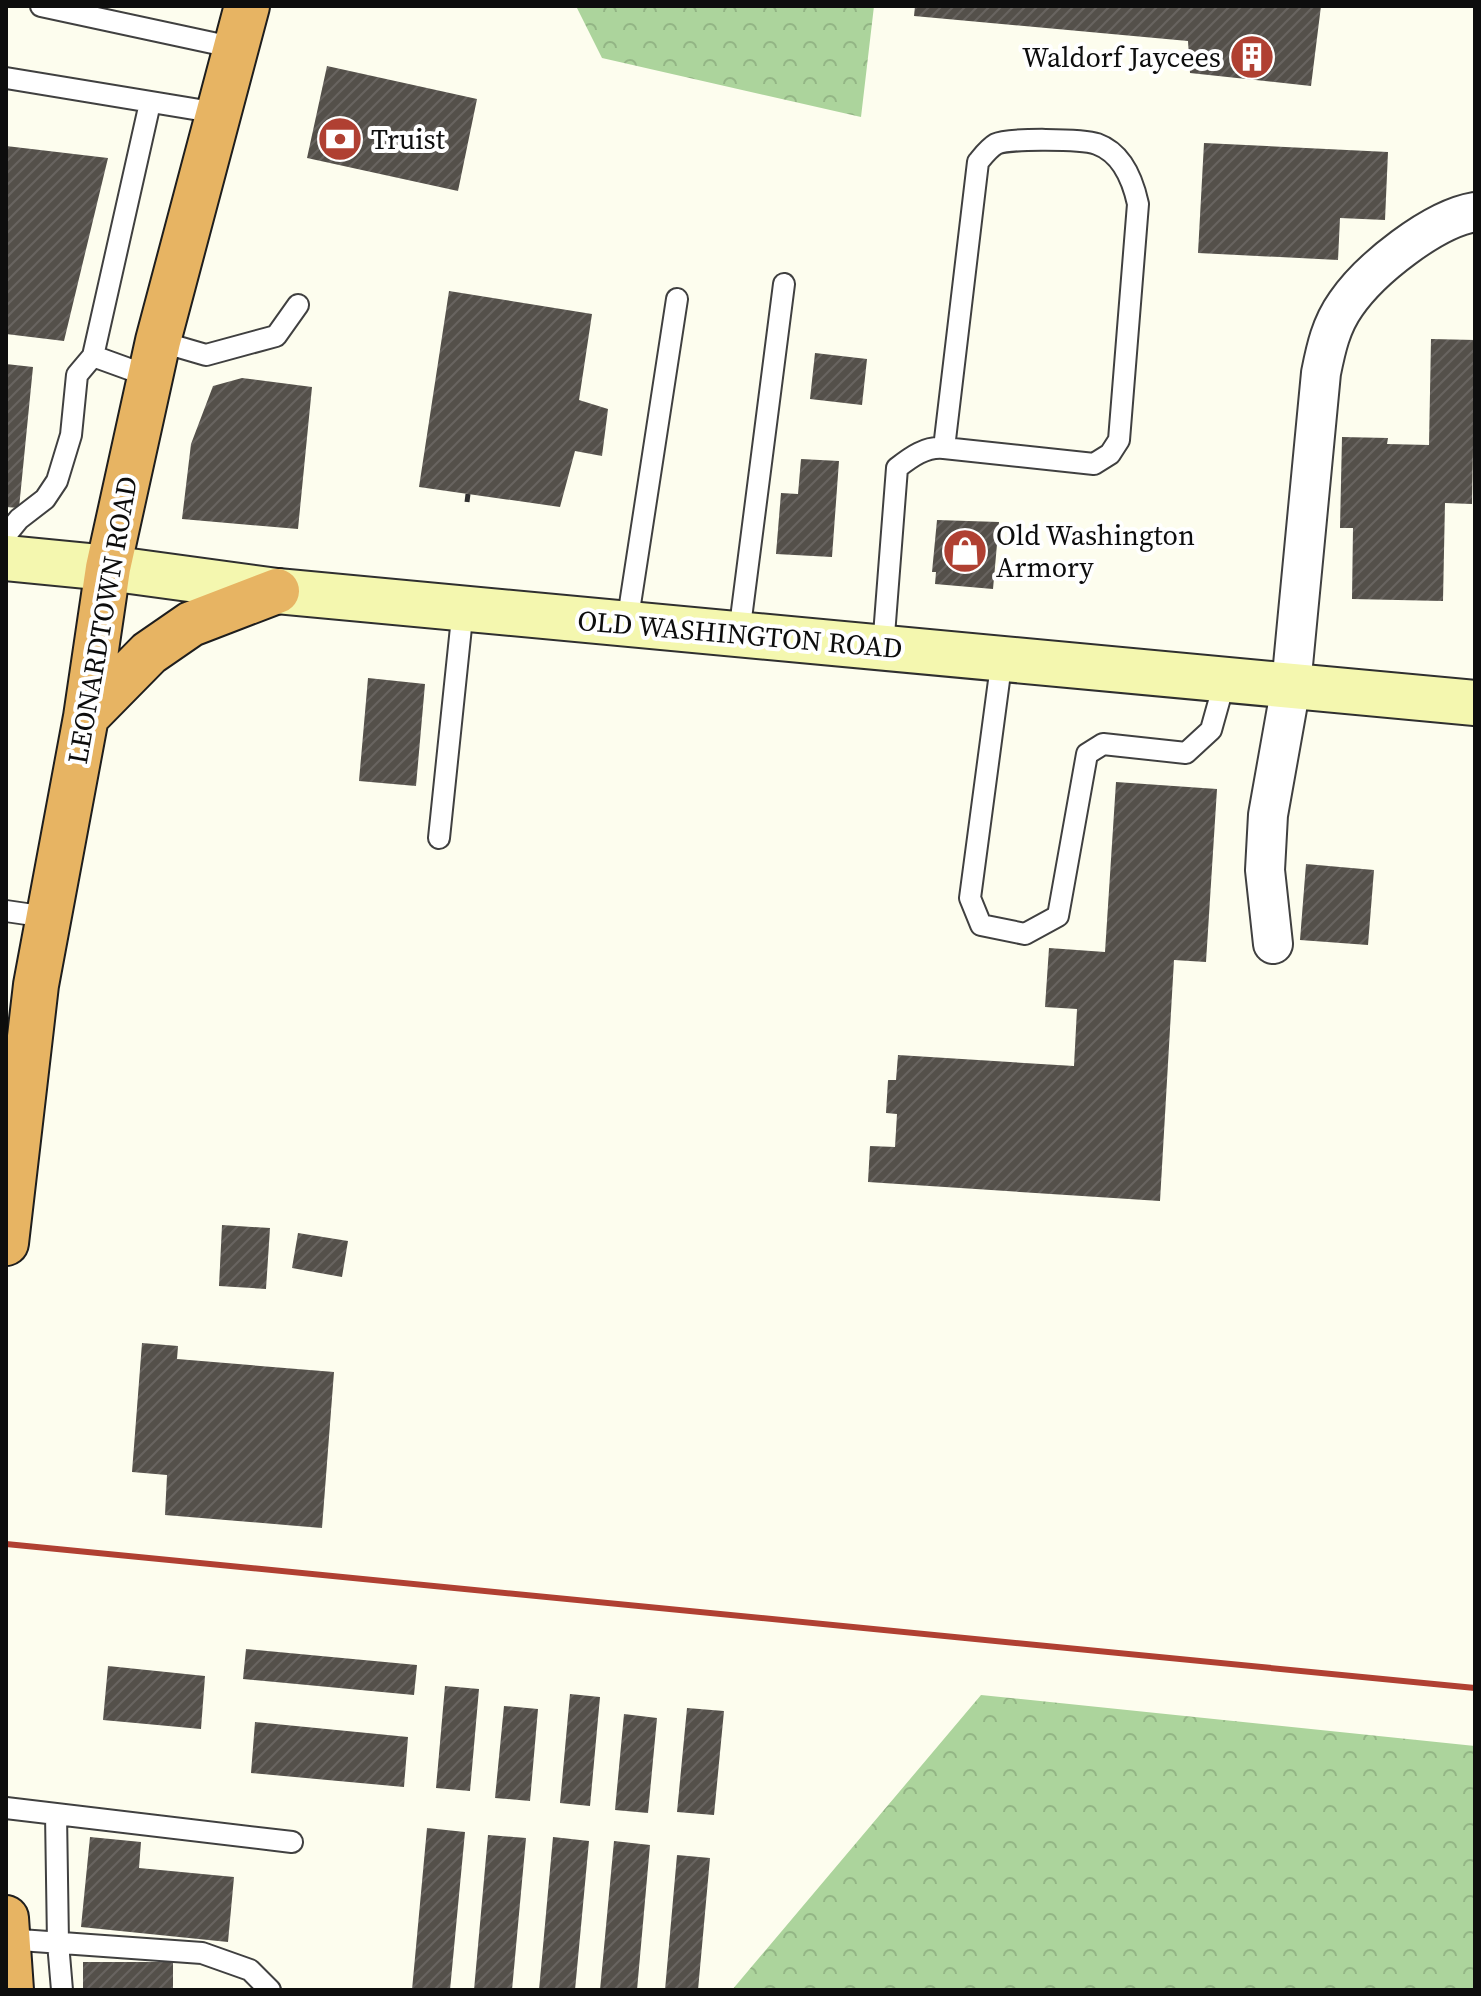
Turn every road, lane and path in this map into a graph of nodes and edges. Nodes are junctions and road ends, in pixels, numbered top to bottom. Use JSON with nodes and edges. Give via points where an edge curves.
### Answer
{"nodes":[{"id":1,"x":41,"y":6,"type":"edge"},
{"id":2,"x":247,"y":6,"type":"edge"},
{"id":3,"x":236,"y":48,"type":"junction"},
{"id":4,"x":6,"y":78,"type":"edge"},
{"id":5,"x":150,"y":103,"type":"junction"},
{"id":6,"x":218,"y":113,"type":"junction"},
{"id":7,"x":1475,"y":212,"type":"edge"},
{"id":8,"x":784,"y":284,"type":"dead end"},
{"id":9,"x":677,"y":299,"type":"dead end"},
{"id":10,"x":298,"y":305,"type":"dead end"},
{"id":11,"x":93,"y":356,"type":"junction"},
{"id":12,"x":154,"y":359,"type":"junction"},
{"id":13,"x":944,"y":448,"type":"junction"},
{"id":14,"x":468,"y":494,"type":"dead end"},
{"id":15,"x":467,"y":502,"type":"dead end"},
{"id":16,"x":6,"y":535,"type":"edge"},
{"id":17,"x":6,"y":558,"type":"edge"},
{"id":18,"x":108,"y":568,"type":"junction"},
{"id":19,"x":277,"y":591,"type":"junction"},
{"id":20,"x":463,"y":608,"type":"junction"},
{"id":21,"x":627,"y":624,"type":"junction"},
{"id":22,"x":739,"y":634,"type":"junction"},
{"id":23,"x":883,"y":648,"type":"junction"},
{"id":24,"x":1002,"y":658,"type":"junction"},
{"id":25,"x":1225,"y":680,"type":"junction"},
{"id":26,"x":1291,"y":686,"type":"junction"},
{"id":27,"x":1475,"y":703,"type":"edge"},
{"id":28,"x":86,"y":717,"type":"junction"},
{"id":29,"x":439,"y":838,"type":"dead end"},
{"id":30,"x":27,"y":914,"type":"edge"},
{"id":31,"x":1273,"y":944,"type":"dead end"},
{"id":32,"x":11,"y":1158,"type":"edge"},
{"id":33,"x":6,"y":1243,"type":"edge"},
{"id":34,"x":6,"y":1808,"type":"edge"},
{"id":35,"x":56,"y":1814,"type":"junction"},
{"id":36,"x":292,"y":1842,"type":"dead end"},
{"id":37,"x":6,"y":1932,"type":"edge"},
{"id":38,"x":58,"y":1943,"type":"junction"},
{"id":39,"x":11,"y":1990,"type":"edge"},
{"id":40,"x":62,"y":1990,"type":"edge"},
{"id":41,"x":270,"y":1990,"type":"edge"}],
"edges":[{"from":1,"to":3,"type":"lane"},
{"from":2,"to":3,"type":"highway","name":"LEONARDTOWN ROAD"},
{"from":3,"to":6,"type":"highway","name":"LEONARDTOWN ROAD"},
{"from":4,"to":5,"type":"lane"},
{"from":5,"to":6,"type":"lane"},
{"from":5,"to":11,"type":"lane"},
{"from":6,"to":12,"type":"highway","name":"LEONARDTOWN ROAD"},
{"from":7,"to":26,"type":"street","via":[[1446,222],[1407,246],[1367,280],[1329,335]]},
{"from":8,"to":22,"type":"lane"},
{"from":9,"to":21,"type":"lane"},
{"from":10,"to":12,"type":"lane","via":[[276,336],[206,355]]},
{"from":11,"to":12,"type":"lane"},
{"from":11,"to":16,"type":"lane","via":[[77,375],[71,435],[57,481]]},
{"from":12,"to":18,"type":"highway","name":"LEONARDTOWN ROAD"},
{"from":13,"to":13,"type":"lane","via":[[1094,464],[1119,440],[1138,204],[1132,179],[1096,144],[1011,139],[994,145],[978,162]]},
{"from":13,"to":23,"type":"lane","via":[[922,452],[897,468]]},
{"from":14,"to":15,"type":"path"},
{"from":17,"to":18,"type":"main road","name":"OLD WASHINGTON ROAD"},
{"from":18,"to":19,"type":"main road","name":"OLD WASHINGTON ROAD"},
{"from":18,"to":28,"type":"highway","name":"LEONARDTOWN ROAD"},
{"from":19,"to":20,"type":"main road","name":"OLD WASHINGTON ROAD"},
{"from":19,"to":28,"type":"highway","via":[[191,624],[149,653]]},
{"from":20,"to":21,"type":"main road","name":"OLD WASHINGTON ROAD"},
{"from":20,"to":29,"type":"lane"},
{"from":21,"to":22,"type":"main road","name":"OLD WASHINGTON ROAD"},
{"from":22,"to":23,"type":"main road","name":"OLD WASHINGTON ROAD"},
{"from":23,"to":24,"type":"main road","name":"OLD WASHINGTON ROAD"},
{"from":24,"to":25,"type":"main road","name":"OLD WASHINGTON ROAD"},
{"from":24,"to":25,"type":"lane","via":[[970,898],[981,925],[1025,934],[1058,916],[1087,754],[1103,744],[1186,753],[1211,730]]},
{"from":25,"to":26,"type":"main road","name":"OLD WASHINGTON ROAD"},
{"from":26,"to":27,"type":"main road","name":"OLD WASHINGTON ROAD"},
{"from":26,"to":31,"type":"street","via":[[1268,815],[1265,870]]},
{"from":28,"to":30,"type":"highway","name":"LEONARDTOWN ROAD"},
{"from":30,"to":32,"type":"highway","name":"LEONARDTOWN ROAD","via":[[36,985]]},
{"from":32,"to":33,"type":"highway","name":"LEONARDTOWN ROAD"},
{"from":34,"to":35,"type":"lane"},
{"from":35,"to":36,"type":"lane"},
{"from":35,"to":38,"type":"lane"},
{"from":37,"to":38,"type":"lane"},
{"from":37,"to":39,"type":"highway"},
{"from":38,"to":40,"type":"lane"},
{"from":38,"to":41,"type":"lane","via":[[202,1953],[250,1970]]}]}
